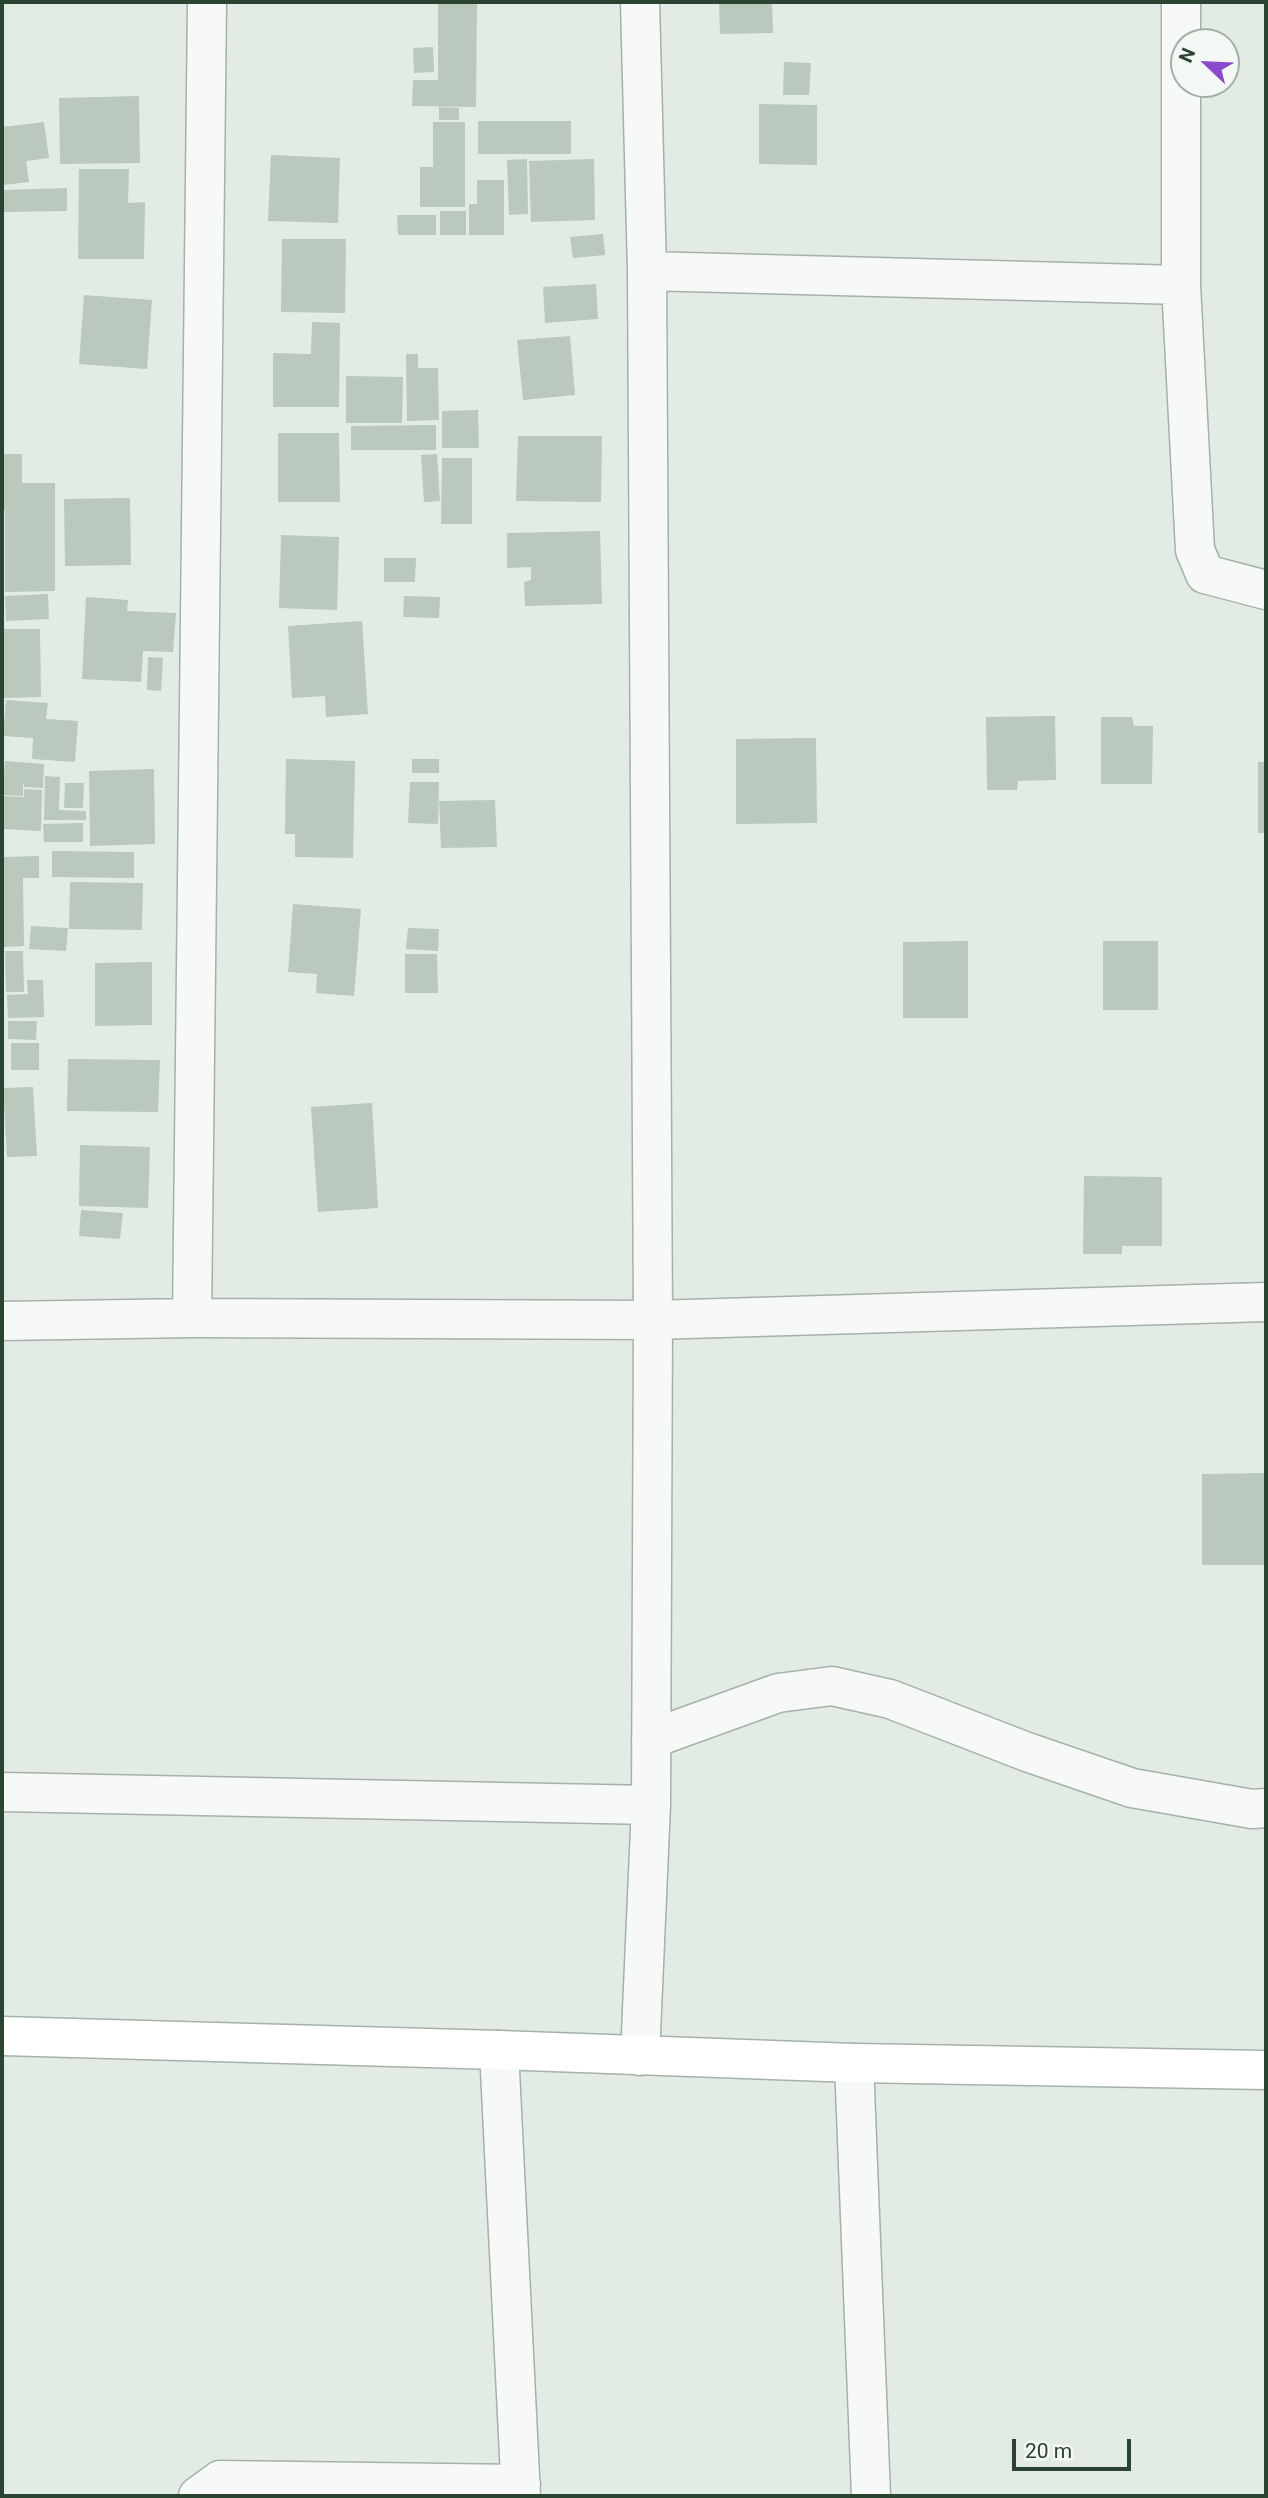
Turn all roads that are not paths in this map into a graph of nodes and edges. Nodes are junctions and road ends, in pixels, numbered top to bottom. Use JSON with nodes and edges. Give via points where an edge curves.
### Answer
{"nodes":[{"id":1,"x":207,"y":2,"type":"edge"},
{"id":2,"x":640,"y":2,"type":"edge"},
{"id":3,"x":1181,"y":2,"type":"edge"},
{"id":4,"x":647,"y":271,"type":"junction"},
{"id":5,"x":1181,"y":285,"type":"junction"},
{"id":6,"x":1266,"y":590,"type":"edge"},
{"id":7,"x":1266,"y":1302,"type":"edge"},
{"id":8,"x":192,"y":1318,"type":"junction"},
{"id":9,"x":653,"y":1320,"type":"junction"},
{"id":10,"x":2,"y":1321,"type":"edge"},
{"id":11,"x":651,"y":1739,"type":"junction"},
{"id":12,"x":2,"y":1792,"type":"edge"},
{"id":13,"x":650,"y":1805,"type":"junction"},
{"id":14,"x":1266,"y":1808,"type":"edge"},
{"id":15,"x":2,"y":2036,"type":"edge"},
{"id":16,"x":499,"y":2050,"type":"junction"},
{"id":17,"x":640,"y":2056,"type":"junction"},
{"id":18,"x":854,"y":2063,"type":"junction"},
{"id":19,"x":1266,"y":2070,"type":"edge"},
{"id":20,"x":521,"y":2490,"type":"edge"},
{"id":21,"x":198,"y":2496,"type":"edge"},
{"id":22,"x":871,"y":2496,"type":"edge"}],
"edges":[{"from":1,"to":8,"type":"street"},
{"from":2,"to":4,"type":"street"},
{"from":3,"to":5,"type":"street"},
{"from":4,"to":5,"type":"street"},
{"from":4,"to":9,"type":"street"},
{"from":5,"to":6,"type":"street","via":[[1195,550],[1205,574]]},
{"from":7,"to":9,"type":"street"},
{"from":8,"to":9,"type":"street"},
{"from":8,"to":10,"type":"street"},
{"from":9,"to":11,"type":"street"},
{"from":11,"to":13,"type":"street"},
{"from":11,"to":14,"type":"street","via":[[778,1693],[832,1686],[890,1699],[1132,1788]]},
{"from":12,"to":13,"type":"street"},
{"from":13,"to":17,"type":"street"},
{"from":15,"to":16,"type":"street"},
{"from":16,"to":17,"type":"street"},
{"from":16,"to":20,"type":"street"},
{"from":17,"to":18,"type":"street"},
{"from":18,"to":19,"type":"street"},
{"from":18,"to":22,"type":"street"},
{"from":20,"to":21,"type":"street","via":[[220,2480]]}]}
